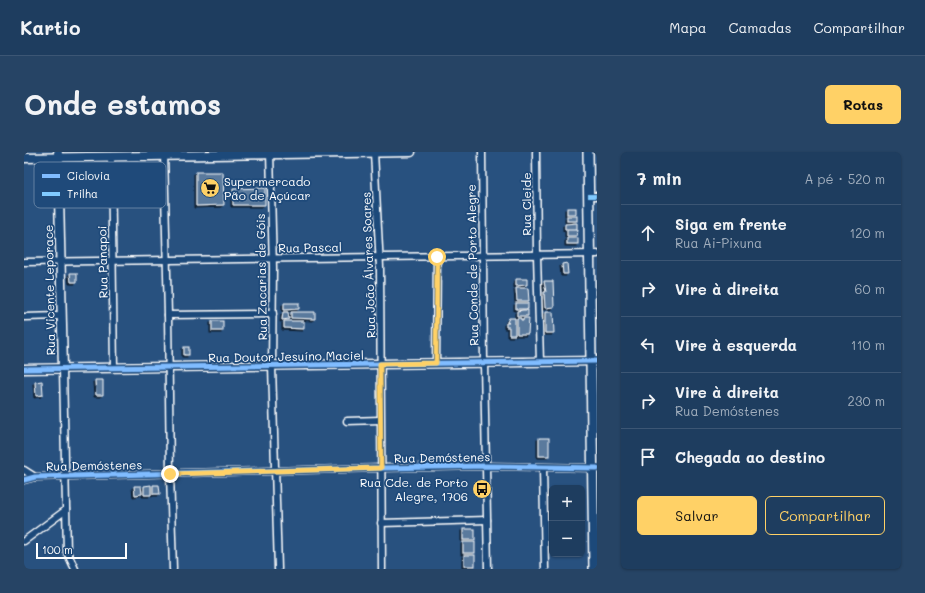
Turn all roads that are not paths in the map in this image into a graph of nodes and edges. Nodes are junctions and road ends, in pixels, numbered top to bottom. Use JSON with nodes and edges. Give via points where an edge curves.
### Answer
{"nodes":[{"id":1,"x":348,"y":152,"type":"edge"},
{"id":2,"x":374,"y":152,"type":"edge"},
{"id":3,"x":410,"y":152,"type":"edge"},
{"id":4,"x":482,"y":152,"type":"edge"},
{"id":5,"x":536,"y":152,"type":"edge"},
{"id":6,"x":588,"y":152,"type":"edge"},
{"id":7,"x":222,"y":153,"type":"edge"},
{"id":8,"x":270,"y":153,"type":"edge"},
{"id":9,"x":58,"y":154,"type":"edge"},
{"id":10,"x":164,"y":154,"type":"edge"},
{"id":11,"x":110,"y":156,"type":"junction"},
{"id":12,"x":24,"y":158,"type":"edge"},
{"id":13,"x":110,"y":162,"type":"edge"},
{"id":14,"x":593,"y":196,"type":"edge"},
{"id":15,"x":59,"y":208,"type":"edge"},
{"id":16,"x":111,"y":208,"type":"edge"},
{"id":17,"x":165,"y":208,"type":"edge"},
{"id":18,"x":593,"y":254,"type":"edge"},
{"id":19,"x":537,"y":255,"type":"junction"},
{"id":20,"x":483,"y":256,"type":"junction"},
{"id":21,"x":379,"y":257,"type":"junction"},
{"id":22,"x":437,"y":257,"type":"junction"},
{"id":23,"x":272,"y":259,"type":"junction"},
{"id":24,"x":166,"y":260,"type":"junction"},
{"id":25,"x":24,"y":262,"type":"edge"},
{"id":26,"x":60,"y":262,"type":"junction"},
{"id":27,"x":113,"y":262,"type":"junction"},
{"id":28,"x":273,"y":314,"type":"junction"},
{"id":29,"x":168,"y":315,"type":"junction"},
{"id":30,"x":61,"y":316,"type":"junction"},
{"id":31,"x":24,"y":317,"type":"edge"},
{"id":32,"x":594,"y":361,"type":"edge"},
{"id":33,"x":484,"y":362,"type":"junction"},
{"id":34,"x":540,"y":362,"type":"junction"},
{"id":35,"x":436,"y":363,"type":"junction"},
{"id":36,"x":380,"y":364,"type":"junction"},
{"id":37,"x":272,"y":366,"type":"junction"},
{"id":38,"x":169,"y":367,"type":"junction"},
{"id":39,"x":114,"y":368,"type":"junction"},
{"id":40,"x":24,"y":369,"type":"edge"},
{"id":41,"x":63,"y":369,"type":"junction"},
{"id":42,"x":380,"y":420,"type":"junction"},
{"id":43,"x":347,"y":421,"type":"dead end"},
{"id":44,"x":486,"y":466,"type":"junction"},
{"id":45,"x":381,"y":468,"type":"junction"},
{"id":46,"x":543,"y":468,"type":"junction"},
{"id":47,"x":595,"y":468,"type":"edge"},
{"id":48,"x":24,"y":470,"type":"edge"},
{"id":49,"x":276,"y":471,"type":"junction"},
{"id":50,"x":170,"y":474,"type":"junction"},
{"id":51,"x":65,"y":476,"type":"junction"},
{"id":52,"x":35,"y":477,"type":"junction"},
{"id":53,"x":24,"y":480,"type":"edge"},
{"id":54,"x":66,"y":510,"type":"junction"},
{"id":55,"x":487,"y":520,"type":"junction"},
{"id":56,"x":381,"y":523,"type":"junction"},
{"id":57,"x":24,"y":541,"type":"edge"},
{"id":58,"x":75,"y":569,"type":"edge"},
{"id":59,"x":173,"y":569,"type":"edge"},
{"id":60,"x":278,"y":569,"type":"edge"},
{"id":61,"x":382,"y":569,"type":"edge"},
{"id":62,"x":488,"y":569,"type":"edge"},
{"id":63,"x":545,"y":569,"type":"edge"},
{"id":64,"x":594,"y":569,"type":"edge"}],
"edges":[{"from":1,"to":2,"type":"street"},
{"from":1,"to":8,"type":"street"},
{"from":2,"to":3,"type":"street"},
{"from":2,"to":21,"type":"street","name":"Rua João Álvares Soares"},
{"from":4,"to":20,"type":"street","name":"Rua Conde de Porto Alegre"},
{"from":5,"to":19,"type":"street","name":"Rua Cleide"},
{"from":6,"to":14,"type":"main road"},
{"from":7,"to":8,"type":"street"},
{"from":7,"to":10,"type":"street"},
{"from":8,"to":23,"type":"street","name":"Rua Zacarias de Góis"},
{"from":9,"to":11,"type":"street"},
{"from":9,"to":12,"type":"street"},
{"from":10,"to":11,"type":"street"},
{"from":11,"to":13,"type":"street","name":"Rua Panapoi"},
{"from":14,"to":18,"type":"main road"},
{"from":15,"to":26,"type":"street","name":"Rua Vicente Leporace"},
{"from":16,"to":27,"type":"street","name":"Rua Panapoi"},
{"from":17,"to":24,"type":"street"},
{"from":18,"to":19,"type":"street","name":"Rua Pascal"},
{"from":18,"to":32,"type":"main road"},
{"from":19,"to":20,"type":"street","name":"Rua Pascal"},
{"from":19,"to":34,"type":"street","name":"Rua Cleide"},
{"from":20,"to":22,"type":"street","name":"Rua Pascal"},
{"from":20,"to":33,"type":"street","name":"Rua Conde de Porto Alegre"},
{"from":21,"to":22,"type":"street","name":"Rua Pascal"},
{"from":21,"to":23,"type":"street","name":"Rua Pascal"},
{"from":21,"to":36,"type":"street","name":"Rua João Álvares Soares"},
{"from":22,"to":35,"type":"street"},
{"from":23,"to":24,"type":"street","name":"Rua Pascal"},
{"from":23,"to":28,"type":"street","name":"Rua Zacarias de Góis"},
{"from":24,"to":27,"type":"street","name":"Rua Pascal"},
{"from":24,"to":29,"type":"street"},
{"from":25,"to":26,"type":"street","name":"Rua Pascal"},
{"from":26,"to":27,"type":"street","name":"Rua Pascal"},
{"from":26,"to":30,"type":"street","name":"Rua Vicente Leporace"},
{"from":27,"to":39,"type":"street","name":"Rua Panapoi"},
{"from":28,"to":29,"type":"street"},
{"from":28,"to":37,"type":"street","name":"Rua Zacarias de Góis"},
{"from":29,"to":38,"type":"street"},
{"from":30,"to":31,"type":"street"},
{"from":30,"to":41,"type":"street","name":"Rua Vicente Leporace"},
{"from":32,"to":34,"type":"street","name":"Rua Doutor Jesuíno Maciel"},
{"from":32,"to":47,"type":"main road"},
{"from":33,"to":34,"type":"street","name":"Rua Doutor Jesuíno Maciel"},
{"from":33,"to":35,"type":"street","name":"Rua Doutor Jesuíno Maciel"},
{"from":33,"to":44,"type":"street","name":"Rua Conde de Porto Alegre"},
{"from":35,"to":36,"type":"street","name":"Rua Doutor Jesuíno Maciel"},
{"from":36,"to":37,"type":"street","name":"Rua Doutor Jesuíno Maciel"},
{"from":36,"to":42,"type":"street","name":"Rua João Álvares Soares"},
{"from":37,"to":38,"type":"street","name":"Rua Doutor Jesuíno Maciel"},
{"from":37,"to":49,"type":"street","name":"Rua Zacarias de Góis"},
{"from":38,"to":39,"type":"street","name":"Rua Doutor Jesuíno Maciel"},
{"from":38,"to":50,"type":"street"},
{"from":39,"to":41,"type":"street","name":"Rua Doutor Jesuíno Maciel"},
{"from":40,"to":41,"type":"street","name":"Rua Doutor Jesuíno Maciel"},
{"from":41,"to":51,"type":"street","name":"Rua Vicente Leporace"},
{"from":42,"to":43,"type":"street"},
{"from":42,"to":45,"type":"street","name":"Rua João Álvares Soares"},
{"from":44,"to":45,"type":"street","name":"Rua Demóstenes"},
{"from":44,"to":46,"type":"street","name":"Rua Demóstenes"},
{"from":44,"to":55,"type":"street","name":"Rua Conde de Porto Alegre"},
{"from":45,"to":49,"type":"street","name":"Rua Demóstenes"},
{"from":45,"to":56,"type":"street","name":"Rua João Álvares Soares"},
{"from":46,"to":47,"type":"street","name":"Rua Demóstenes"},
{"from":46,"to":63,"type":"street"},
{"from":47,"to":64,"type":"main road"},
{"from":48,"to":52,"type":"street"},
{"from":49,"to":50,"type":"street","name":"Rua Demóstenes"},
{"from":49,"to":60,"type":"street","name":"Rua Zacarias de Góis"},
{"from":50,"to":51,"type":"street","name":"Rua Demóstenes"},
{"from":50,"to":59,"type":"street"},
{"from":51,"to":52,"type":"street","name":"Rua Demóstenes"},
{"from":51,"to":54,"type":"street","name":"Rua Vicente Leporace"},
{"from":52,"to":53,"type":"street","name":"Rua Demóstenes"},
{"from":54,"to":57,"type":"street"},
{"from":54,"to":58,"type":"street","name":"Rua Vicente Leporace","via":[[67,552]]},
{"from":55,"to":56,"type":"street"},
{"from":55,"to":62,"type":"street","name":"Rua Conde de Porto Alegre"},
{"from":56,"to":61,"type":"street","name":"Rua João Álvares Soares"}]}
